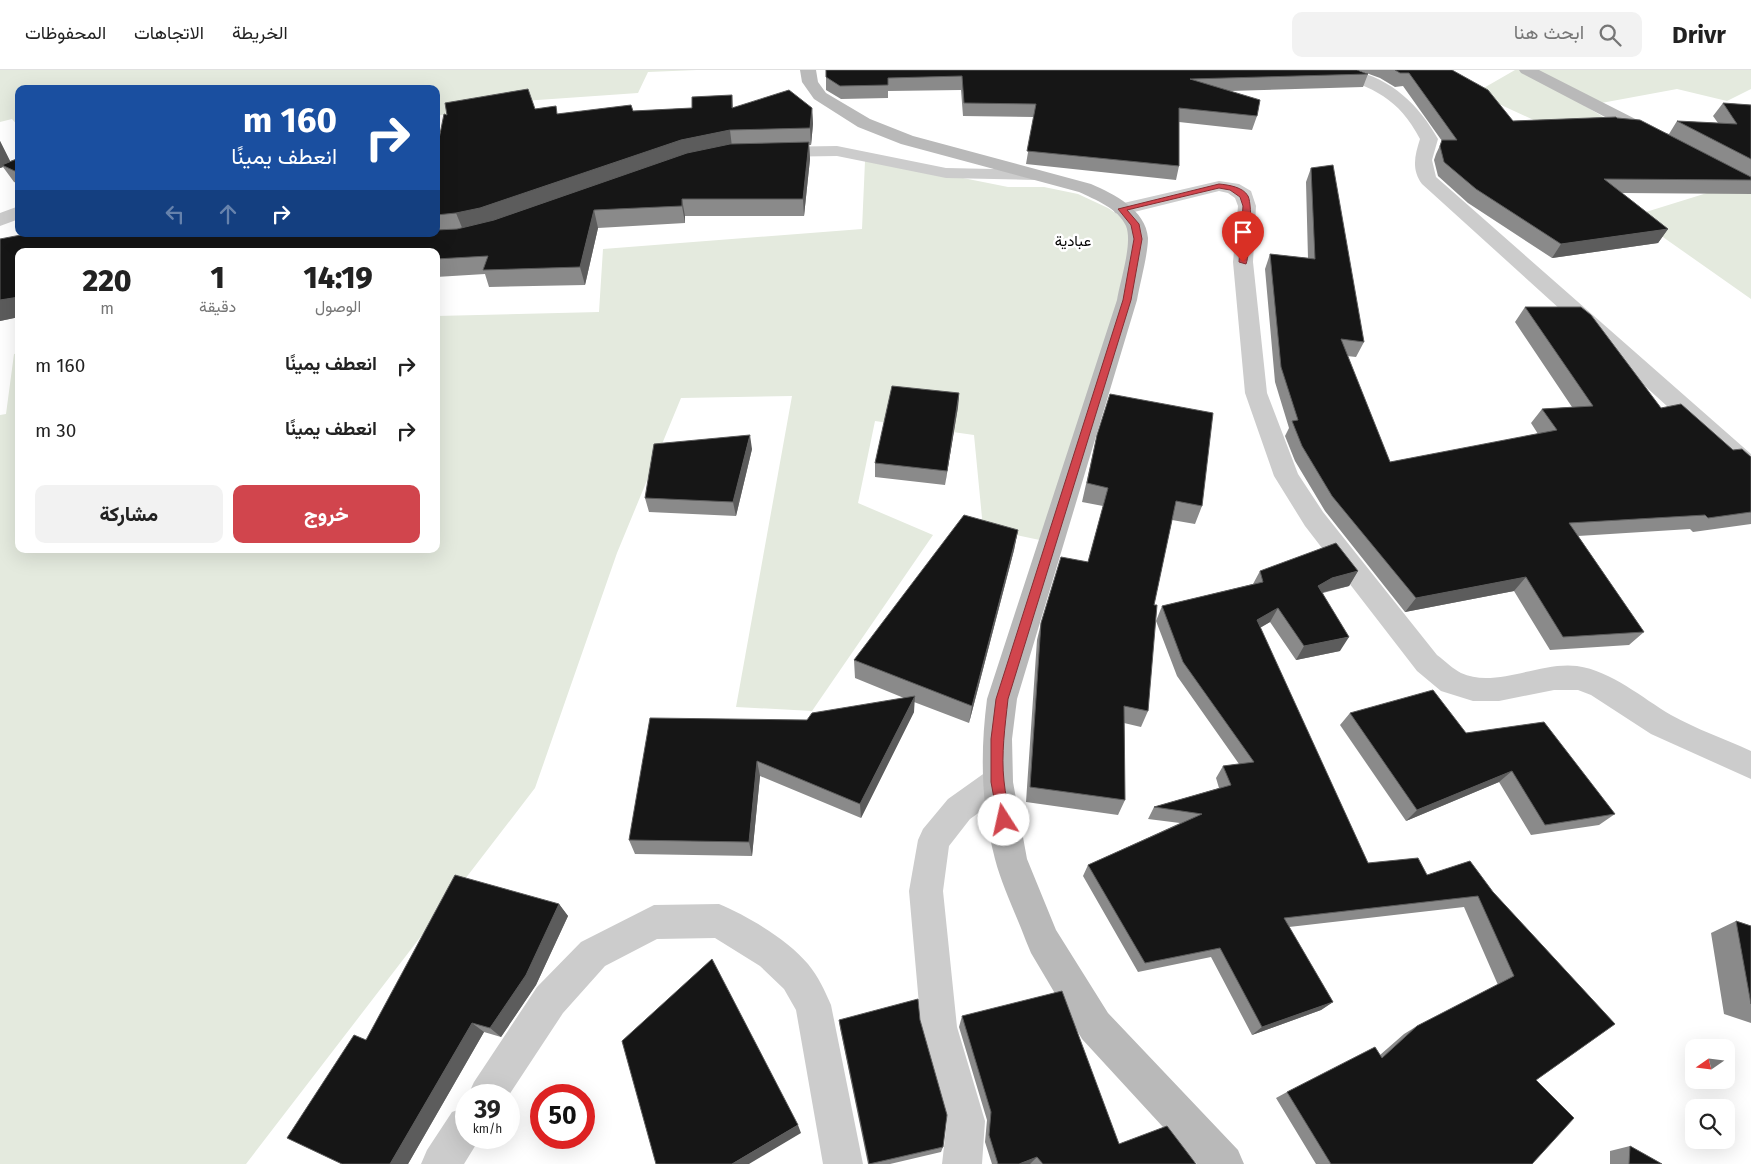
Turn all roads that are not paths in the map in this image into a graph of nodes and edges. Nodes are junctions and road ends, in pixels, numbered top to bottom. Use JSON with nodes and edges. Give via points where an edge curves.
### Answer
{"nodes":[{"id":1,"x":808,"y":70,"type":"edge"},
{"id":2,"x":1338,"y":70,"type":"edge"},
{"id":3,"x":1527,"y":70,"type":"edge"},
{"id":4,"x":1673,"y":146,"type":"edge"},
{"id":5,"x":751,"y":153,"type":"edge"},
{"id":6,"x":1035,"y":175,"type":"junction"},
{"id":7,"x":1122,"y":209,"type":"junction"},
{"id":8,"x":15,"y":214,"type":"edge"},
{"id":9,"x":0,"y":220,"type":"edge"},
{"id":10,"x":1751,"y":468,"type":"edge"},
{"id":11,"x":1751,"y":765,"type":"edge"},
{"id":12,"x":997,"y":782,"type":"junction"},
{"id":13,"x":494,"y":1084,"type":"edge"},
{"id":14,"x":455,"y":1143,"type":"edge"},
{"id":15,"x":441,"y":1164,"type":"edge"},
{"id":16,"x":843,"y":1164,"type":"edge"},
{"id":17,"x":962,"y":1164,"type":"edge"},
{"id":18,"x":1224,"y":1164,"type":"edge"}],
"edges":[{"from":1,"to":6,"type":"main road","via":[[810,82],[820,96],[864,123],[907,140]]},
{"from":2,"to":10,"type":"street","via":[[1376,85],[1410,107],[1429,139],[1422,161],[1428,180]]},
{"from":3,"to":4,"type":"main road"},
{"from":5,"to":6,"type":"street","via":[[837,151],[946,172]]},
{"from":6,"to":7,"type":"main road","via":[[1085,188]]},
{"from":7,"to":11,"type":"street","via":[[1219,186],[1233,188],[1244,196],[1243,262],[1256,393],[1286,476],[1314,520],[1428,663],[1452,682],[1473,689],[1499,689],[1554,678],[1578,678],[1601,686],[1662,725]]},
{"from":7,"to":12,"type":"main road","via":[[1135,224],[1138,239],[1127,300],[1002,699],[997,739]]},
{"from":8,"to":9,"type":"street"},
{"from":12,"to":17,"type":"street","via":[[959,809],[934,840],[926,891],[939,1027],[966,1121]]},
{"from":12,"to":18,"type":"main road","via":[[1011,859],[1043,941],[1095,1026]]},
{"from":13,"to":16,"type":"street","via":[[550,1000],[593,954],[654,922],[719,921],[772,954],[796,977],[812,1005]]},
{"from":14,"to":15,"type":"street"}]}
